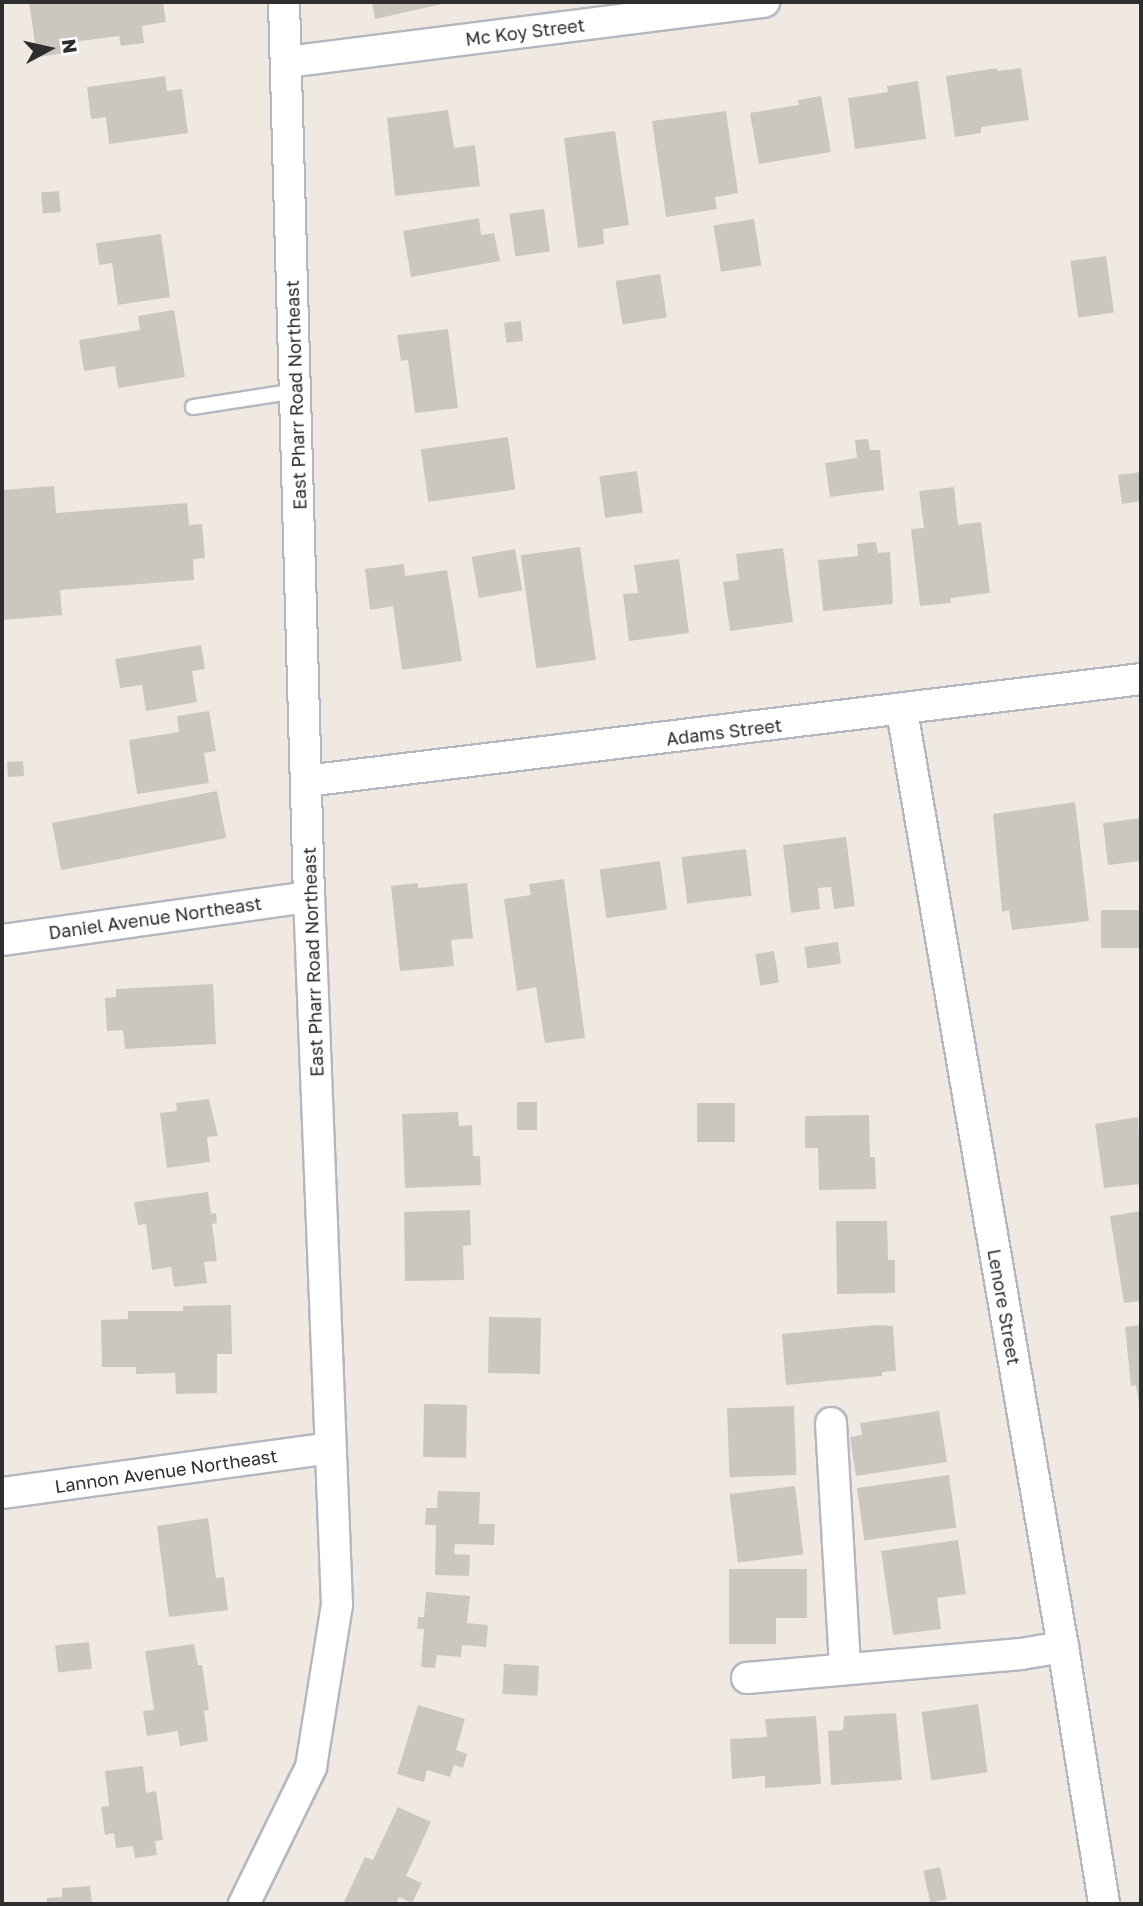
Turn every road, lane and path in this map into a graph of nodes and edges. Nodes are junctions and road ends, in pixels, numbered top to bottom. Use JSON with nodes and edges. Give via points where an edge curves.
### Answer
{"nodes":[{"id":1,"x":284,"y":2,"type":"edge"},
{"id":2,"x":764,"y":2,"type":"edge"},
{"id":3,"x":287,"y":62,"type":"junction"},
{"id":4,"x":296,"y":391,"type":"junction"},
{"id":5,"x":193,"y":407,"type":"dead end"},
{"id":6,"x":1141,"y":679,"type":"edge"},
{"id":7,"x":902,"y":710,"type":"junction"},
{"id":8,"x":306,"y":781,"type":"junction"},
{"id":9,"x":309,"y":897,"type":"junction"},
{"id":10,"x":2,"y":940,"type":"edge"},
{"id":11,"x":831,"y":1423,"type":"dead end"},
{"id":12,"x":330,"y":1448,"type":"junction"},
{"id":13,"x":2,"y":1493,"type":"edge"},
{"id":14,"x":1063,"y":1647,"type":"junction"},
{"id":15,"x":845,"y":1669,"type":"junction"},
{"id":16,"x":747,"y":1678,"type":"dead end"},
{"id":17,"x":244,"y":1904,"type":"edge"},
{"id":18,"x":1104,"y":1904,"type":"edge"}],
"edges":[{"from":1,"to":3,"type":"street","name":"East Pharr Road Northeast"},
{"from":2,"to":3,"type":"street","name":"Mc Koy Street"},
{"from":3,"to":4,"type":"street","name":"East Pharr Road Northeast"},
{"from":4,"to":5,"type":"lane"},
{"from":4,"to":8,"type":"street","name":"East Pharr Road Northeast"},
{"from":6,"to":7,"type":"street","name":"Adams Street"},
{"from":7,"to":8,"type":"street","name":"Adams Street"},
{"from":7,"to":14,"type":"street","name":"Lenore Street"},
{"from":8,"to":9,"type":"street","name":"East Pharr Road Northeast"},
{"from":9,"to":10,"type":"street","name":"Daniel Avenue Northeast"},
{"from":9,"to":12,"type":"street","name":"East Pharr Road Northeast"},
{"from":11,"to":15,"type":"street"},
{"from":12,"to":13,"type":"street","name":"Lannon Avenue Northeast"},
{"from":12,"to":17,"type":"street","name":"East Pharr Road Northeast","via":[[337,1605],[311,1767]]},
{"from":14,"to":15,"type":"street"},
{"from":14,"to":18,"type":"street","name":"Lenore Street"},
{"from":15,"to":16,"type":"street"}]}
